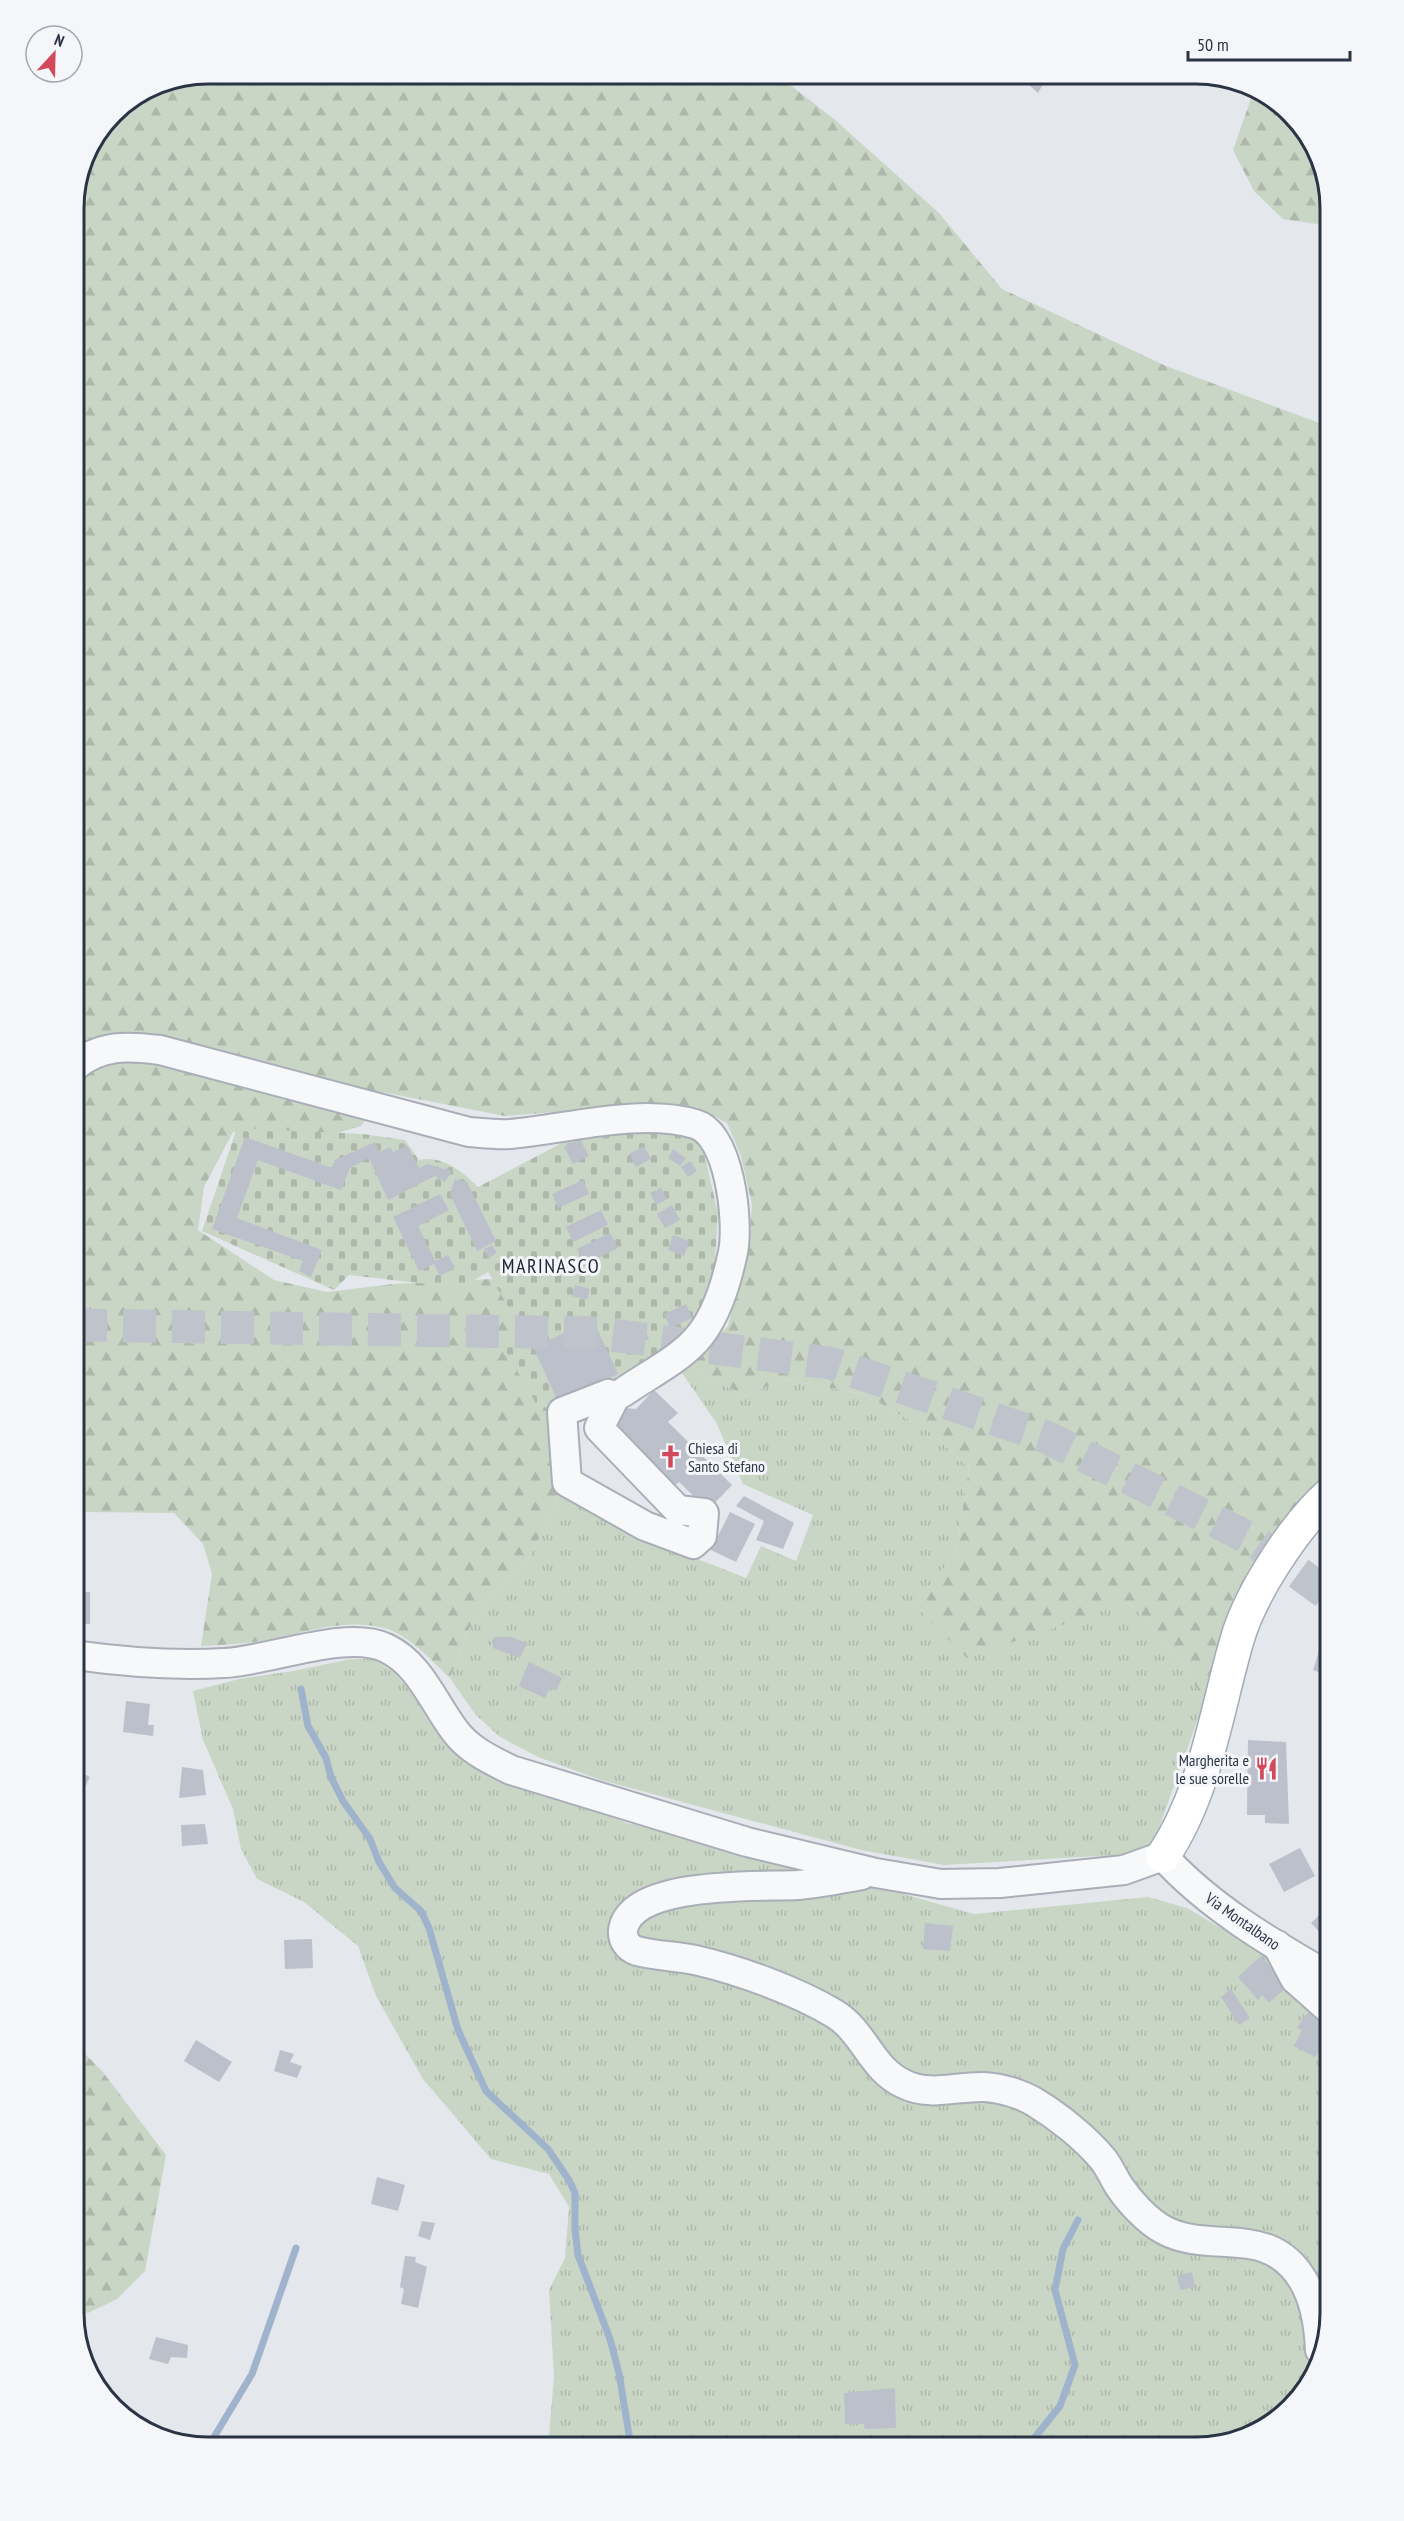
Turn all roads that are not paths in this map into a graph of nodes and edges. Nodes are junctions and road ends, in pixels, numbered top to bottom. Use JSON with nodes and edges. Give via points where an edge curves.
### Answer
{"nodes":[{"id":1,"x":84,"y":1061,"type":"edge"},
{"id":2,"x":615,"y":1393,"type":"junction"},
{"id":3,"x":1320,"y":1505,"type":"edge"},
{"id":4,"x":84,"y":1656,"type":"edge"},
{"id":5,"x":1163,"y":1856,"type":"junction"},
{"id":6,"x":876,"y":1873,"type":"junction"},
{"id":7,"x":1277,"y":1945,"type":"junction"},
{"id":8,"x":1320,"y":1971,"type":"edge"},
{"id":9,"x":1320,"y":2001,"type":"edge"},
{"id":10,"x":1318,"y":2336,"type":"edge"}],
"edges":[{"from":1,"to":2,"type":"street","via":[[105,1048],[160,1050],[469,1132],[507,1134],[642,1120],[698,1125],[714,1137],[726,1166],[734,1214],[731,1259],[712,1317],[696,1340]]},
{"from":2,"to":2,"type":"street","via":[[562,1412],[567,1482],[645,1526],[693,1544],[702,1536],[704,1513],[678,1510],[599,1428]]},
{"from":3,"to":5,"type":"main road","via":[[1250,1605],[1237,1638],[1212,1741],[1193,1796]]},
{"from":4,"to":6,"type":"street","via":[[136,1664],[224,1663],[337,1643],[374,1643],[405,1659],[456,1733],[476,1752],[511,1770],[747,1842]]},
{"from":5,"to":6,"type":"street","via":[[1124,1870],[1000,1883],[941,1884]]},
{"from":5,"to":7,"type":"street","name":"Via Montalbano","via":[[1196,1888]]},
{"from":6,"to":10,"type":"street","via":[[801,1885],[690,1891],[644,1904],[626,1923],[624,1936],[628,1946],[637,1951],[697,1961],[779,1988],[836,2015],[855,2030],[876,2064],[905,2085],[934,2092],[985,2087],[1035,2102],[1091,2146],[1131,2202],[1162,2229],[1199,2241],[1247,2244],[1283,2255],[1303,2278]]},
{"from":7,"to":8,"type":"street","name":"Via Montalbano"},
{"from":7,"to":9,"type":"street","via":[[1295,1979]]}]}
